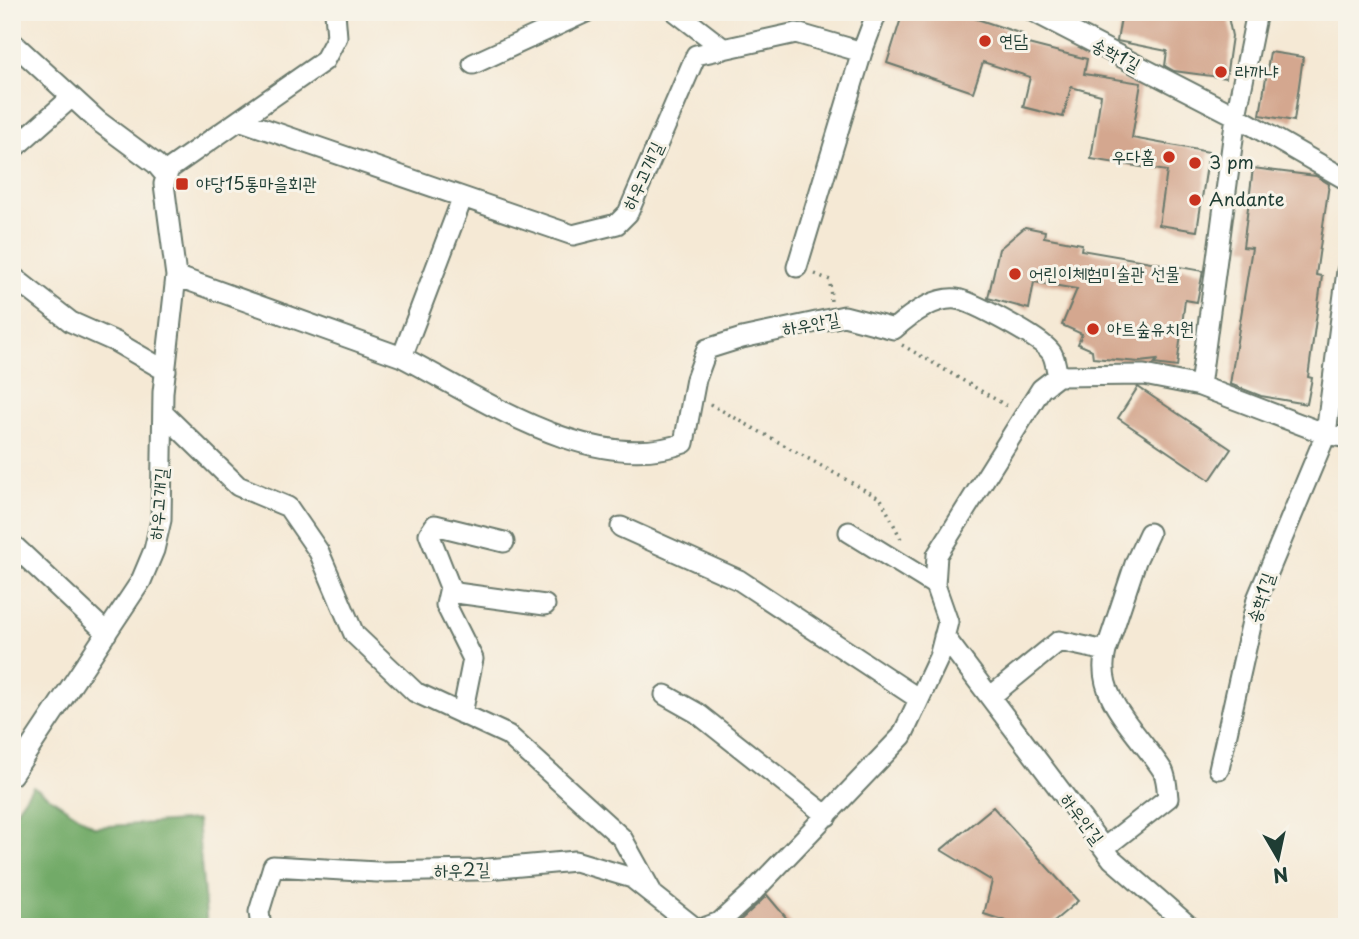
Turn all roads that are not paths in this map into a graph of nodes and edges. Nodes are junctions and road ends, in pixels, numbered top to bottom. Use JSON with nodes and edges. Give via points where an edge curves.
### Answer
{"nodes":[{"id":1,"x":335,"y":12,"type":"edge"},
{"id":2,"x":586,"y":12,"type":"edge"},
{"id":3,"x":676,"y":12,"type":"edge"},
{"id":4,"x":877,"y":12,"type":"edge"},
{"id":5,"x":1034,"y":12,"type":"edge"},
{"id":6,"x":1257,"y":12,"type":"edge"},
{"id":7,"x":12,"y":42,"type":"edge"},
{"id":8,"x":724,"y":49,"type":"junction"},
{"id":9,"x":862,"y":52,"type":"junction"},
{"id":10,"x":473,"y":64,"type":"dead end"},
{"id":11,"x":72,"y":97,"type":"junction"},
{"id":12,"x":1236,"y":116,"type":"junction"},
{"id":13,"x":239,"y":120,"type":"junction"},
{"id":14,"x":12,"y":150,"type":"edge"},
{"id":15,"x":167,"y":177,"type":"junction"},
{"id":16,"x":1347,"y":180,"type":"edge"},
{"id":17,"x":462,"y":199,"type":"junction"},
{"id":18,"x":797,"y":267,"type":"road end"},
{"id":19,"x":1347,"y":271,"type":"edge"},
{"id":20,"x":12,"y":276,"type":"edge"},
{"id":21,"x":176,"y":276,"type":"junction"},
{"id":22,"x":402,"y":357,"type":"junction"},
{"id":23,"x":166,"y":372,"type":"junction"},
{"id":24,"x":1058,"y":376,"type":"junction"},
{"id":25,"x":1200,"y":386,"type":"junction"},
{"id":26,"x":163,"y":413,"type":"junction"},
{"id":27,"x":1326,"y":434,"type":"junction"},
{"id":28,"x":1347,"y":438,"type":"edge"},
{"id":29,"x":621,"y":527,"type":"dead end"},
{"id":30,"x":849,"y":532,"type":"dead end"},
{"id":31,"x":1149,"y":533,"type":"dead end"},
{"id":32,"x":504,"y":542,"type":"dead end"},
{"id":33,"x":12,"y":544,"type":"edge"},
{"id":34,"x":935,"y":585,"type":"junction"},
{"id":35,"x":449,"y":592,"type":"junction"},
{"id":36,"x":545,"y":605,"type":"dead end"},
{"id":37,"x":107,"y":633,"type":"junction"},
{"id":38,"x":944,"y":636,"type":"junction"},
{"id":39,"x":1106,"y":651,"type":"junction"},
{"id":40,"x":665,"y":695,"type":"dead end"},
{"id":41,"x":990,"y":697,"type":"junction"},
{"id":42,"x":919,"y":699,"type":"junction"},
{"id":43,"x":462,"y":714,"type":"junction"},
{"id":44,"x":1219,"y":769,"type":"dead end"},
{"id":45,"x":12,"y":775,"type":"edge"},
{"id":46,"x":827,"y":816,"type":"junction"},
{"id":47,"x":1104,"y":848,"type":"junction"},
{"id":48,"x":653,"y":894,"type":"junction"},
{"id":49,"x":261,"y":927,"type":"edge"},
{"id":50,"x":694,"y":927,"type":"edge"},
{"id":51,"x":706,"y":927,"type":"edge"},
{"id":52,"x":1190,"y":927,"type":"edge"}],
"edges":[{"from":1,"to":13,"type":"street","via":[[337,37],[324,61]]},
{"from":2,"to":10,"type":"street"},
{"from":3,"to":8,"type":"street"},
{"from":4,"to":9,"type":"street"},
{"from":5,"to":12,"type":"street","name":"송학1길"},
{"from":6,"to":12,"type":"street"},
{"from":7,"to":11,"type":"street"},
{"from":8,"to":9,"type":"street","via":[[796,33]]},
{"from":8,"to":17,"type":"street","name":"하우고개길","via":[[696,55],[628,213],[617,224],[573,235]]},
{"from":9,"to":18,"type":"street"},
{"from":11,"to":14,"type":"street"},
{"from":11,"to":15,"type":"street"},
{"from":12,"to":16,"type":"street","name":"송학1길"},
{"from":12,"to":25,"type":"street"},
{"from":13,"to":15,"type":"street","via":[[169,169]]},
{"from":13,"to":17,"type":"street","name":"하우고개길"},
{"from":15,"to":21,"type":"street","name":"하우고개길","via":[[164,184]]},
{"from":17,"to":22,"type":"street"},
{"from":19,"to":27,"type":"street","name":"송학1길"},
{"from":20,"to":23,"type":"street","via":[[71,322]]},
{"from":21,"to":22,"type":"street"},
{"from":21,"to":23,"type":"street","name":"하우고개길"},
{"from":22,"to":24,"type":"street","name":"하우안길","via":[[558,438],[623,449],[665,450],[684,443],[707,348],[844,316],[894,329],[939,301],[957,299],[1030,335],[1052,352]]},
{"from":23,"to":26,"type":"street","name":"하우고개길"},
{"from":24,"to":25,"type":"street","via":[[1144,375]]},
{"from":24,"to":34,"type":"street","via":[[1041,389],[937,555]]},
{"from":25,"to":27,"type":"street"},
{"from":26,"to":37,"type":"street","name":"하우고개길","via":[[161,520],[154,550],[141,581]]},
{"from":26,"to":43,"type":"street","via":[[238,486],[288,507],[319,552],[354,634],[415,692]]},
{"from":27,"to":28,"type":"street"},
{"from":27,"to":44,"type":"street","name":"송학1길","via":[[1257,599]]},
{"from":29,"to":42,"type":"street","via":[[739,580]]},
{"from":30,"to":34,"type":"street"},
{"from":31,"to":39,"type":"street"},
{"from":32,"to":35,"type":"street","via":[[435,525],[429,534]]},
{"from":33,"to":37,"type":"street"},
{"from":34,"to":38,"type":"street","via":[[948,622]]},
{"from":35,"to":36,"type":"street"},
{"from":35,"to":43,"type":"street","via":[[446,606],[473,659]]},
{"from":37,"to":45,"type":"street","name":"하우고개길"},
{"from":38,"to":41,"type":"street","name":"하우안길"},
{"from":38,"to":42,"type":"street"},
{"from":39,"to":41,"type":"street","via":[[1059,641]]},
{"from":39,"to":47,"type":"street","via":[[1101,670],[1112,701],[1165,774],[1168,798]]},
{"from":40,"to":46,"type":"street","via":[[697,713]]},
{"from":41,"to":47,"type":"street","name":"하우안길"},
{"from":42,"to":46,"type":"street","via":[[902,736]]},
{"from":43,"to":48,"type":"street","via":[[508,735],[622,838]]},
{"from":46,"to":51,"type":"street","via":[[753,892],[720,922]]},
{"from":47,"to":52,"type":"street","name":"하우안길"},
{"from":48,"to":49,"type":"street","name":"하우2길","via":[[632,878],[575,861],[377,873],[273,866],[259,912]]},
{"from":48,"to":50,"type":"street","name":"하우2길"}]}
